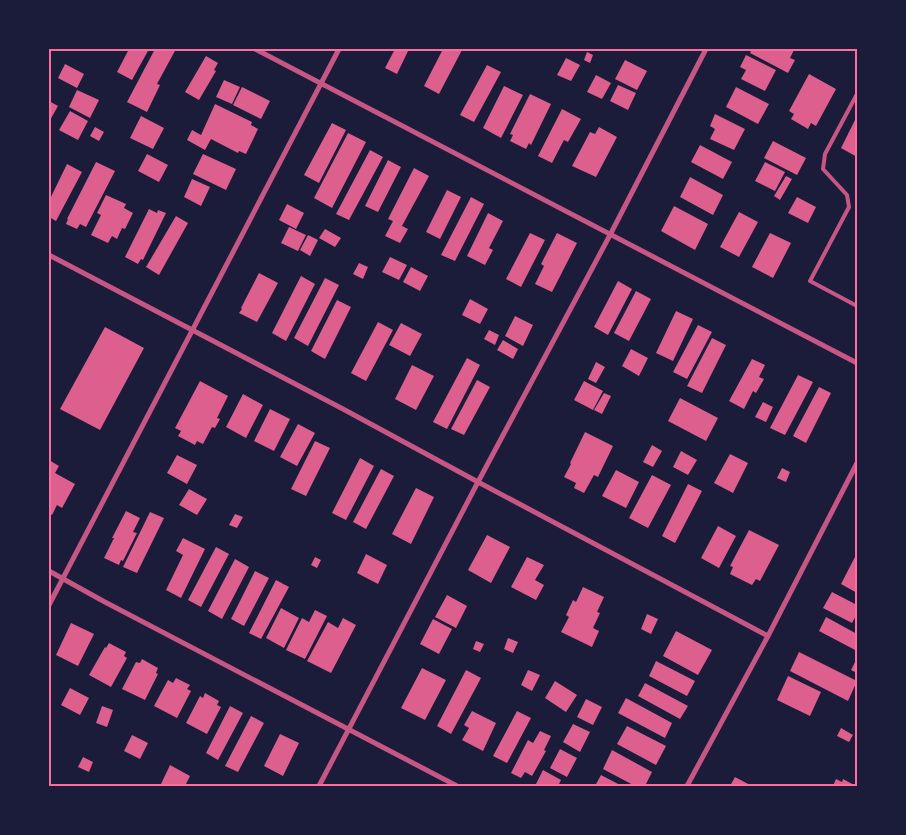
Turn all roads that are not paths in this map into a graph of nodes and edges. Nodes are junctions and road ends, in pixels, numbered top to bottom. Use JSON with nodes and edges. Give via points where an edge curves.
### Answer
{"nodes":[{"id":1,"x":255,"y":49,"type":"edge"},
{"id":2,"x":339,"y":49,"type":"edge"},
{"id":3,"x":706,"y":49,"type":"edge"},
{"id":4,"x":321,"y":84,"type":"junction"},
{"id":5,"x":857,"y":94,"type":"edge"},
{"id":6,"x":610,"y":235,"type":"junction"},
{"id":7,"x":49,"y":255,"type":"edge"},
{"id":8,"x":857,"y":306,"type":"edge"},
{"id":9,"x":192,"y":329,"type":"junction"},
{"id":10,"x":857,"y":363,"type":"edge"},
{"id":11,"x":857,"y":463,"type":"edge"},
{"id":12,"x":478,"y":482,"type":"junction"},
{"id":13,"x":49,"y":571,"type":"edge"},
{"id":14,"x":63,"y":578,"type":"junction"},
{"id":15,"x":49,"y":605,"type":"edge"},
{"id":16,"x":768,"y":636,"type":"junction"},
{"id":17,"x":349,"y":730,"type":"junction"},
{"id":18,"x":319,"y":786,"type":"edge"},
{"id":19,"x":457,"y":786,"type":"edge"},
{"id":20,"x":687,"y":786,"type":"edge"}],
"edges":[{"from":1,"to":4,"type":"street"},
{"from":2,"to":4,"type":"street"},
{"from":3,"to":6,"type":"street"},
{"from":4,"to":6,"type":"street"},
{"from":4,"to":9,"type":"street"},
{"from":5,"to":8,"type":"lane","via":[[825,154],[824,169],[847,195],[849,207],[810,281]]},
{"from":6,"to":10,"type":"street"},
{"from":6,"to":12,"type":"street"},
{"from":7,"to":9,"type":"street"},
{"from":9,"to":12,"type":"street"},
{"from":9,"to":14,"type":"street"},
{"from":11,"to":16,"type":"street"},
{"from":12,"to":16,"type":"street"},
{"from":12,"to":17,"type":"street"},
{"from":13,"to":14,"type":"street"},
{"from":14,"to":15,"type":"street"},
{"from":14,"to":17,"type":"street"},
{"from":16,"to":20,"type":"street"},
{"from":17,"to":18,"type":"street"},
{"from":17,"to":19,"type":"street"}]}
